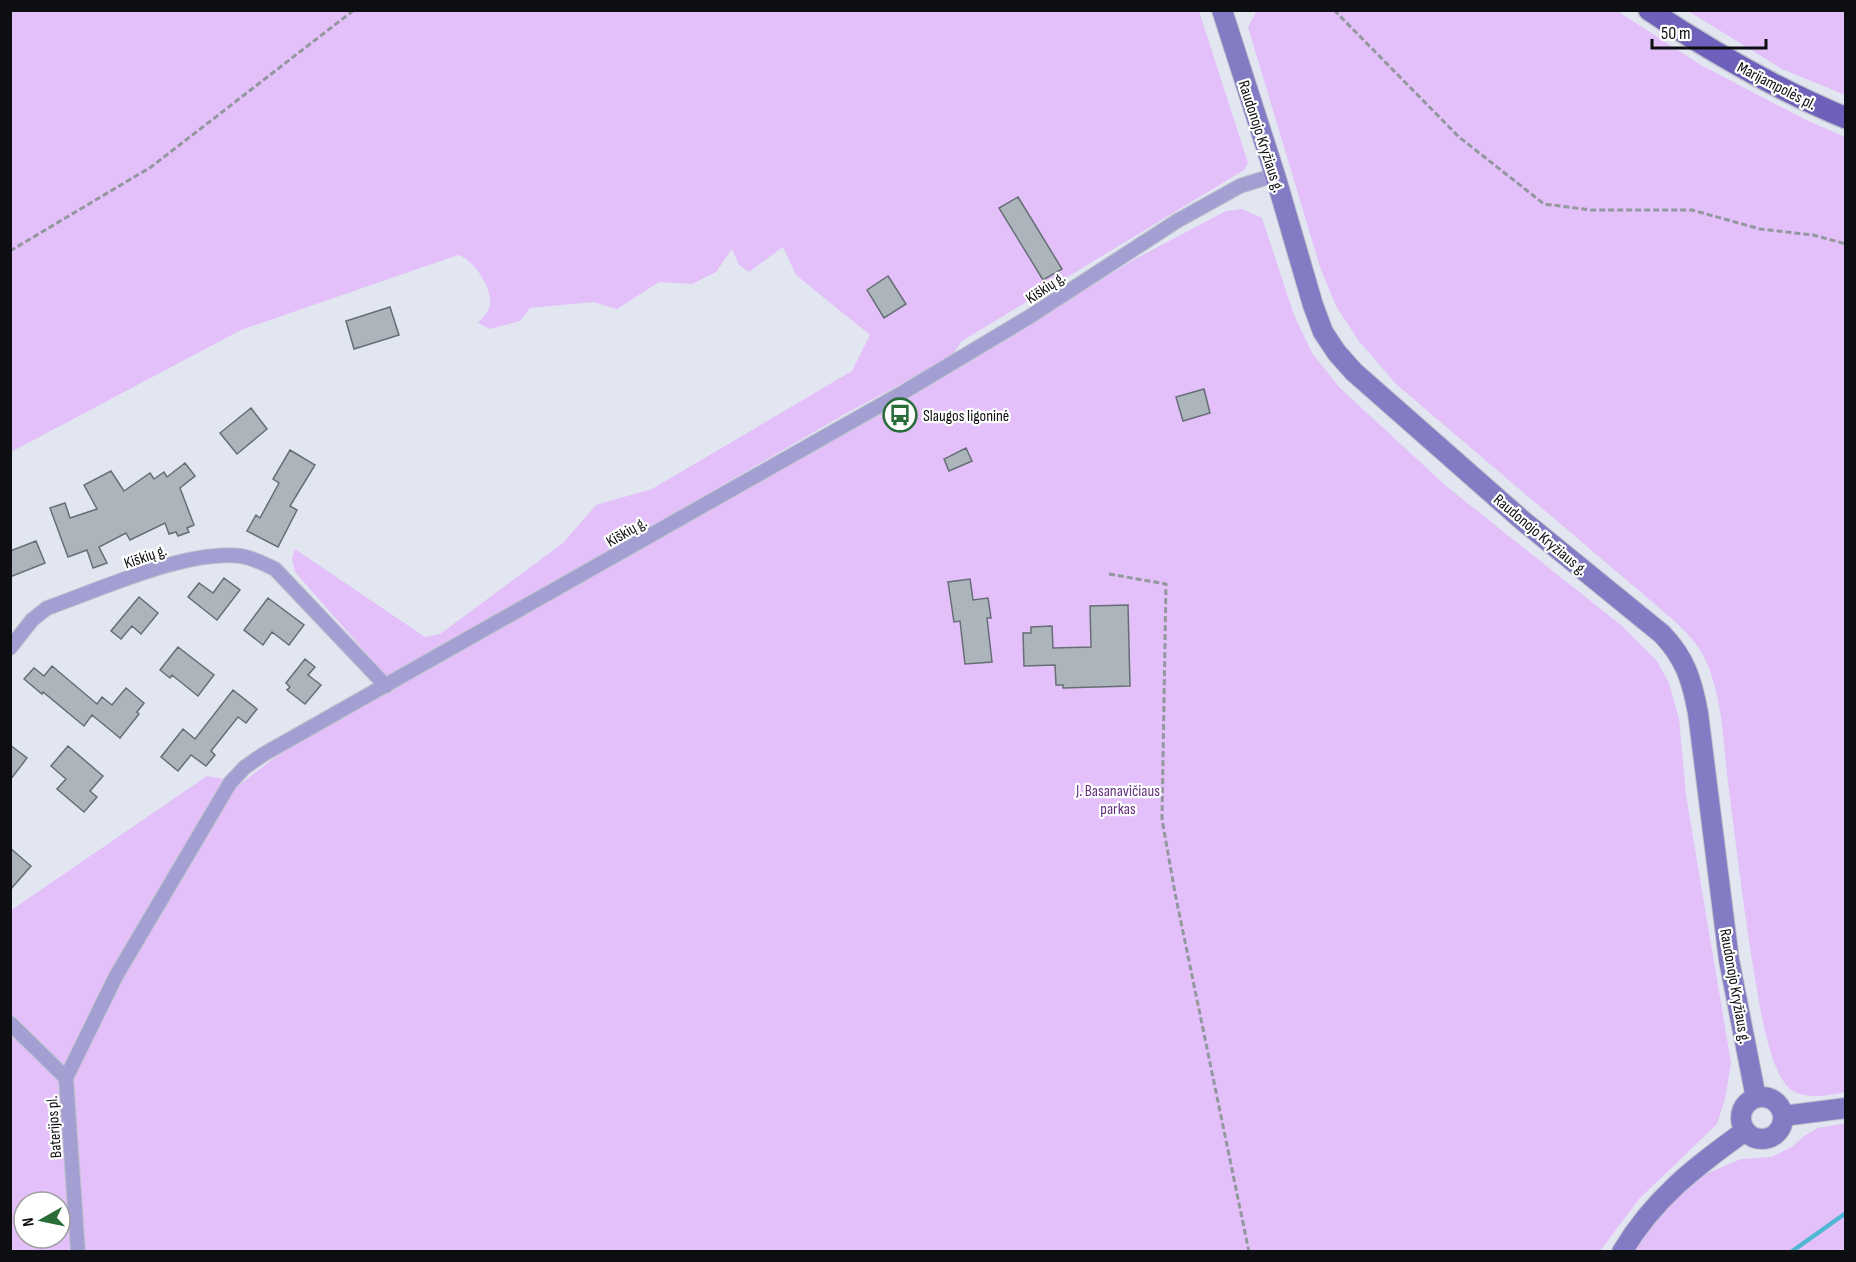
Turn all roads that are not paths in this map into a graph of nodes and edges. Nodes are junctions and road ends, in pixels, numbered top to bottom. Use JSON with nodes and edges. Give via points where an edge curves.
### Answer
{"nodes":[{"id":1,"x":1222,"y":10,"type":"edge"},
{"id":2,"x":1649,"y":10,"type":"edge"},
{"id":3,"x":1845,"y":118,"type":"edge"},
{"id":4,"x":1275,"y":175,"type":"junction"},
{"id":5,"x":10,"y":648,"type":"edge"},
{"id":6,"x":386,"y":686,"type":"junction"},
{"id":7,"x":10,"y":1023,"type":"edge"},
{"id":8,"x":66,"y":1078,"type":"junction"},
{"id":9,"x":1756,"y":1098,"type":"junction"},
{"id":10,"x":1845,"y":1108,"type":"edge"},
{"id":11,"x":1783,"y":1116,"type":"junction"},
{"id":12,"x":1745,"y":1131,"type":"junction"},
{"id":13,"x":78,"y":1251,"type":"edge"},
{"id":14,"x":1622,"y":1251,"type":"edge"}],
"edges":[{"from":1,"to":4,"type":"main road","name":"Raudonojo Kryžiaus g."},
{"from":2,"to":3,"type":"main road","name":"Marijampolės pl.","via":[[1749,72]]},
{"from":4,"to":6,"type":"street","name":"Kiškių g.","via":[[1240,186],[1197,209],[902,393]]},
{"from":4,"to":9,"type":"main road","name":"Raudonojo Kryžiaus g.","via":[[1313,305],[1323,332],[1337,353],[1513,512],[1677,649],[1694,687],[1729,960]]},
{"from":5,"to":6,"type":"street","name":"Kiškių g.","via":[[47,608],[176,562],[240,556],[275,569]]},
{"from":6,"to":8,"type":"street","via":[[264,754],[230,783],[116,976]]},
{"from":7,"to":8,"type":"street","name":"Baterijos pl."},
{"from":8,"to":13,"type":"street","name":"Baterijos pl."},
{"from":9,"to":11,"type":"main road","via":[[1771,1099]]},
{"from":9,"to":12,"type":"main road","via":[[1746,1104],[1741,1114]]},
{"from":10,"to":11,"type":"main road"},
{"from":11,"to":12,"type":"main road","via":[[1780,1129],[1769,1138],[1756,1138]]},
{"from":12,"to":14,"type":"main road","via":[[1686,1175],[1659,1201]]}]}
